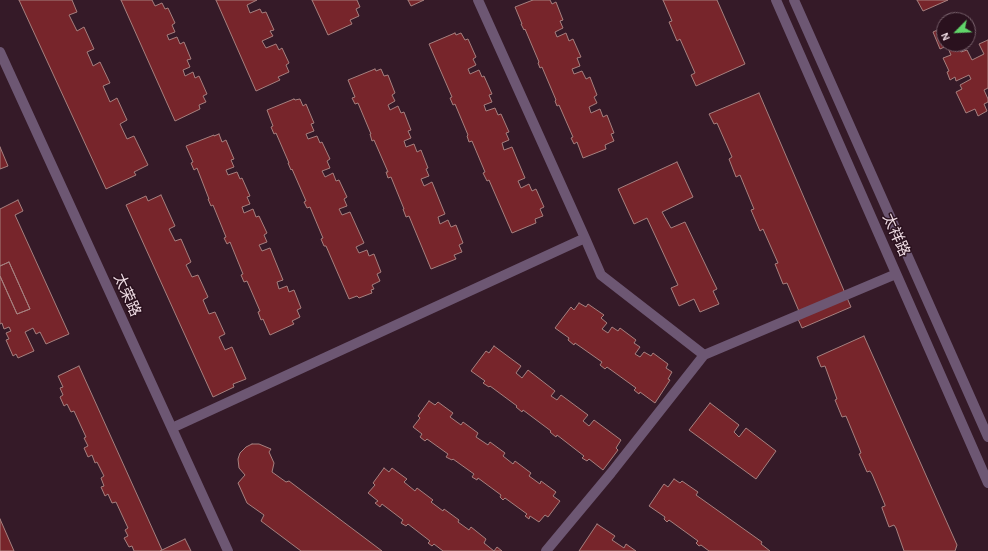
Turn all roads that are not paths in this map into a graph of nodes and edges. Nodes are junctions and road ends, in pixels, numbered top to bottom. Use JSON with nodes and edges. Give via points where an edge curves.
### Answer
{"nodes":[{"id":1,"x":478,"y":0,"type":"edge"},
{"id":2,"x":776,"y":0,"type":"edge"},
{"id":3,"x":794,"y":0,"type":"edge"},
{"id":4,"x":0,"y":52,"type":"edge"},
{"id":5,"x":585,"y":238,"type":"junction"},
{"id":6,"x":896,"y":274,"type":"junction"},
{"id":7,"x":704,"y":355,"type":"junction"},
{"id":8,"x":172,"y":428,"type":"junction"},
{"id":9,"x":988,"y":437,"type":"edge"},
{"id":10,"x":988,"y":483,"type":"edge"},
{"id":11,"x":228,"y":551,"type":"edge"},
{"id":12,"x":546,"y":551,"type":"edge"}],
"edges":[{"from":1,"to":5,"type":"street"},
{"from":2,"to":6,"type":"street","name":"太祥路"},
{"from":3,"to":9,"type":"street","name":"太祥路"},
{"from":4,"to":8,"type":"street","name":"太荣路"},
{"from":5,"to":7,"type":"street","via":[[601,275]]},
{"from":5,"to":8,"type":"street"},
{"from":6,"to":7,"type":"street"},
{"from":6,"to":10,"type":"street","name":"太祥路"},
{"from":7,"to":12,"type":"street"},
{"from":8,"to":11,"type":"street","name":"太荣路"}]}
